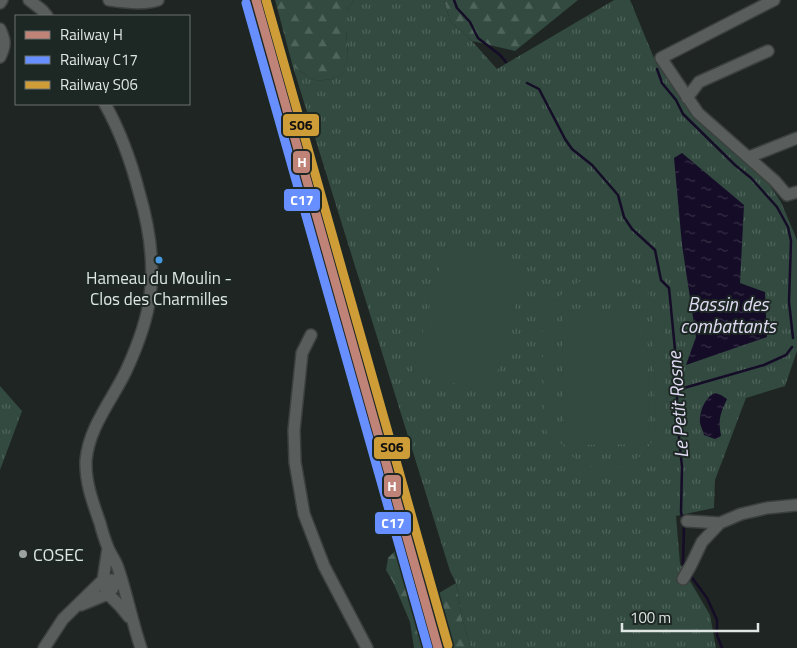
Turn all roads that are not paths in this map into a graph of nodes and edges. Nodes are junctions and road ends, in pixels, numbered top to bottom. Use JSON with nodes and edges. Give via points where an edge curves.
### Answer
{"nodes":[{"id":1,"x":28,"y":0,"type":"edge"},
{"id":2,"x":109,"y":0,"type":"edge"},
{"id":3,"x":158,"y":0,"type":"edge"},
{"id":4,"x":774,"y":0,"type":"edge"},
{"id":5,"x":36,"y":15,"type":"edge"},
{"id":6,"x":46,"y":15,"type":"edge"},
{"id":7,"x":0,"y":28,"type":"edge"},
{"id":8,"x":768,"y":51,"type":"dead end"},
{"id":9,"x":0,"y":56,"type":"edge"},
{"id":10,"x":687,"y":98,"type":"junction"},
{"id":11,"x":106,"y":105,"type":"edge"},
{"id":12,"x":797,"y":138,"type":"edge"},
{"id":13,"x":749,"y":157,"type":"junction"},
{"id":14,"x":792,"y":193,"type":"edge"},
{"id":15,"x":311,"y":335,"type":"dead end"},
{"id":16,"x":796,"y":503,"type":"edge"},
{"id":17,"x":687,"y":521,"type":"dead end"},
{"id":18,"x":720,"y":523,"type":"junction"},
{"id":19,"x":108,"y":548,"type":"junction"},
{"id":20,"x":683,"y":579,"type":"dead end"},
{"id":21,"x":103,"y":580,"type":"junction"},
{"id":22,"x":121,"y":580,"type":"junction"},
{"id":23,"x":108,"y":594,"type":"junction"},
{"id":24,"x":76,"y":607,"type":"junction"},
{"id":25,"x":133,"y":624,"type":"junction"},
{"id":26,"x":44,"y":648,"type":"edge"},
{"id":27,"x":141,"y":648,"type":"edge"},
{"id":28,"x":367,"y":648,"type":"edge"}],
"edges":[{"from":1,"to":5,"type":"street"},
{"from":1,"to":6,"type":"street"},
{"from":2,"to":3,"type":"street","via":[[130,3]]},
{"from":4,"to":10,"type":"street","via":[[661,58]]},
{"from":7,"to":9,"type":"street","via":[[5,46]]},
{"from":8,"to":10,"type":"street","via":[[700,82]]},
{"from":10,"to":13,"type":"street","via":[[698,112]]},
{"from":11,"to":19,"type":"street","via":[[133,170],[146,218],[152,260],[150,298],[141,336],[94,430],[87,453],[88,486]]},
{"from":12,"to":13,"type":"street"},
{"from":13,"to":14,"type":"street"},
{"from":15,"to":28,"type":"street","via":[[302,353],[294,430],[295,462],[304,514],[324,566]]},
{"from":16,"to":18,"type":"street","via":[[741,514]]},
{"from":17,"to":18,"type":"street"},
{"from":18,"to":20,"type":"street","via":[[702,542]]},
{"from":19,"to":21,"type":"street"},
{"from":19,"to":22,"type":"street"},
{"from":21,"to":22,"type":"street"},
{"from":21,"to":23,"type":"street"},
{"from":21,"to":24,"type":"street"},
{"from":22,"to":23,"type":"street"},
{"from":22,"to":25,"type":"street"},
{"from":23,"to":24,"type":"street"},
{"from":23,"to":25,"type":"street"},
{"from":24,"to":26,"type":"street"},
{"from":25,"to":27,"type":"street"}]}
